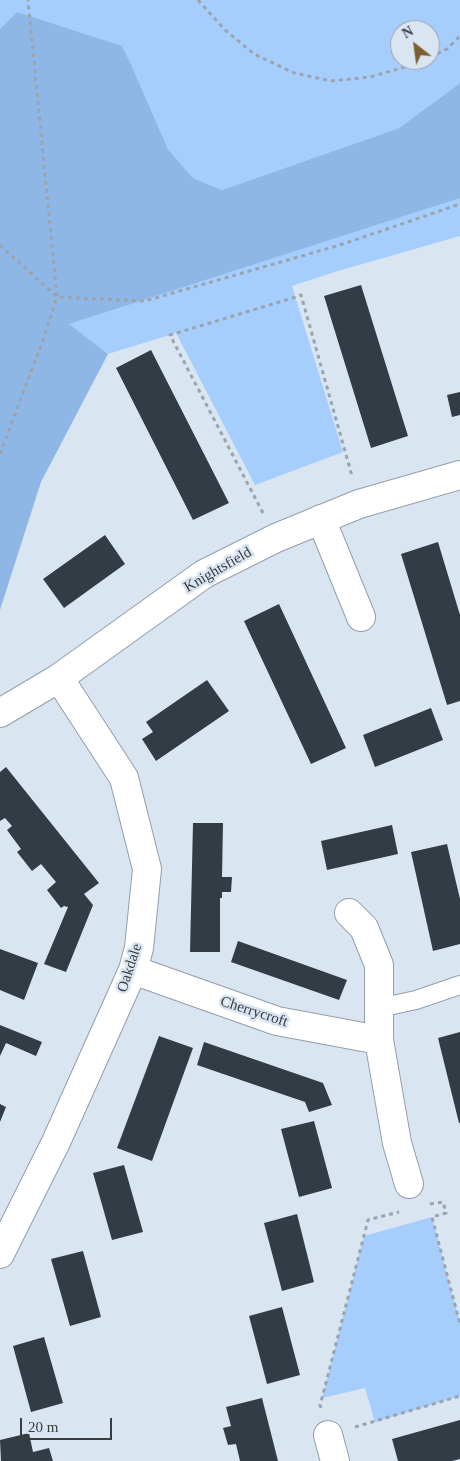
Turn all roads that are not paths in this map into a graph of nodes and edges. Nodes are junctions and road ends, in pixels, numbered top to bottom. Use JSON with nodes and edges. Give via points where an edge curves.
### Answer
{"nodes":[{"id":1,"x":460,"y":474,"type":"edge"},
{"id":2,"x":321,"y":519,"type":"junction"},
{"id":3,"x":361,"y":616,"type":"dead end"},
{"id":4,"x":59,"y":678,"type":"junction"},
{"id":5,"x":0,"y":714,"type":"edge"},
{"id":6,"x":349,"y":913,"type":"dead end"},
{"id":7,"x":133,"y":970,"type":"junction"},
{"id":8,"x":460,"y":985,"type":"edge"},
{"id":9,"x":379,"y":1008,"type":"junction"},
{"id":10,"x":379,"y":1040,"type":"junction"},
{"id":11,"x":413,"y":1195,"type":"road end"},
{"id":12,"x":0,"y":1254,"type":"edge"}],
"edges":[{"from":1,"to":2,"type":"street","name":"Knightsfield","via":[[359,504]]},
{"from":2,"to":3,"type":"street"},
{"from":2,"to":4,"type":"street","name":"Knightsfield","via":[[204,574]]},
{"from":4,"to":5,"type":"street","name":"Knightsfield"},
{"from":4,"to":7,"type":"street","name":"Oakdale","via":[[124,778],[147,869],[139,948]]},
{"from":6,"to":9,"type":"street","via":[[364,928],[379,965]]},
{"from":7,"to":10,"type":"street","name":"Cherrycroft","via":[[277,1021]]},
{"from":7,"to":12,"type":"street","name":"Oakdale","via":[[56,1142]]},
{"from":8,"to":9,"type":"lane"},
{"from":9,"to":10,"type":"street"},
{"from":10,"to":11,"type":"street","via":[[397,1143]]}]}
